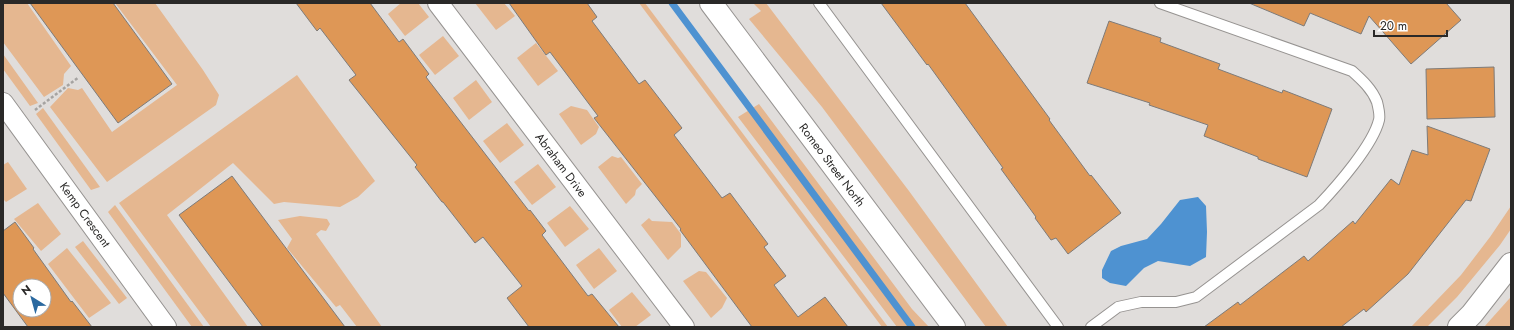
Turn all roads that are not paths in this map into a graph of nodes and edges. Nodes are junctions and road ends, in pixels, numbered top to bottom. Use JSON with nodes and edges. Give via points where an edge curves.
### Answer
{"nodes":[{"id":1,"x":438,"y":3,"type":"edge"},
{"id":2,"x":710,"y":3,"type":"edge"},
{"id":3,"x":819,"y":3,"type":"edge"},
{"id":4,"x":1160,"y":3,"type":"edge"},
{"id":5,"x":3,"y":103,"type":"edge"},
{"id":6,"x":1511,"y":264,"type":"edge"},
{"id":7,"x":166,"y":327,"type":"edge"},
{"id":8,"x":684,"y":327,"type":"edge"},
{"id":9,"x":954,"y":327,"type":"edge"},
{"id":10,"x":1058,"y":327,"type":"edge"},
{"id":11,"x":1091,"y":327,"type":"edge"},
{"id":12,"x":1459,"y":327,"type":"edge"}],
"edges":[{"from":1,"to":8,"type":"street","name":"Abraham Drive"},
{"from":2,"to":9,"type":"main road","name":"Romeo Street North"},
{"from":3,"to":10,"type":"lane"},
{"from":4,"to":11,"type":"lane","via":[[1352,71],[1367,86],[1377,102],[1379,119],[1370,141],[1336,187],[1319,204],[1196,297],[1176,302],[1140,302],[1118,307]]},
{"from":5,"to":7,"type":"street","name":"Kemp Crescent"},
{"from":6,"to":12,"type":"main road"}]}
